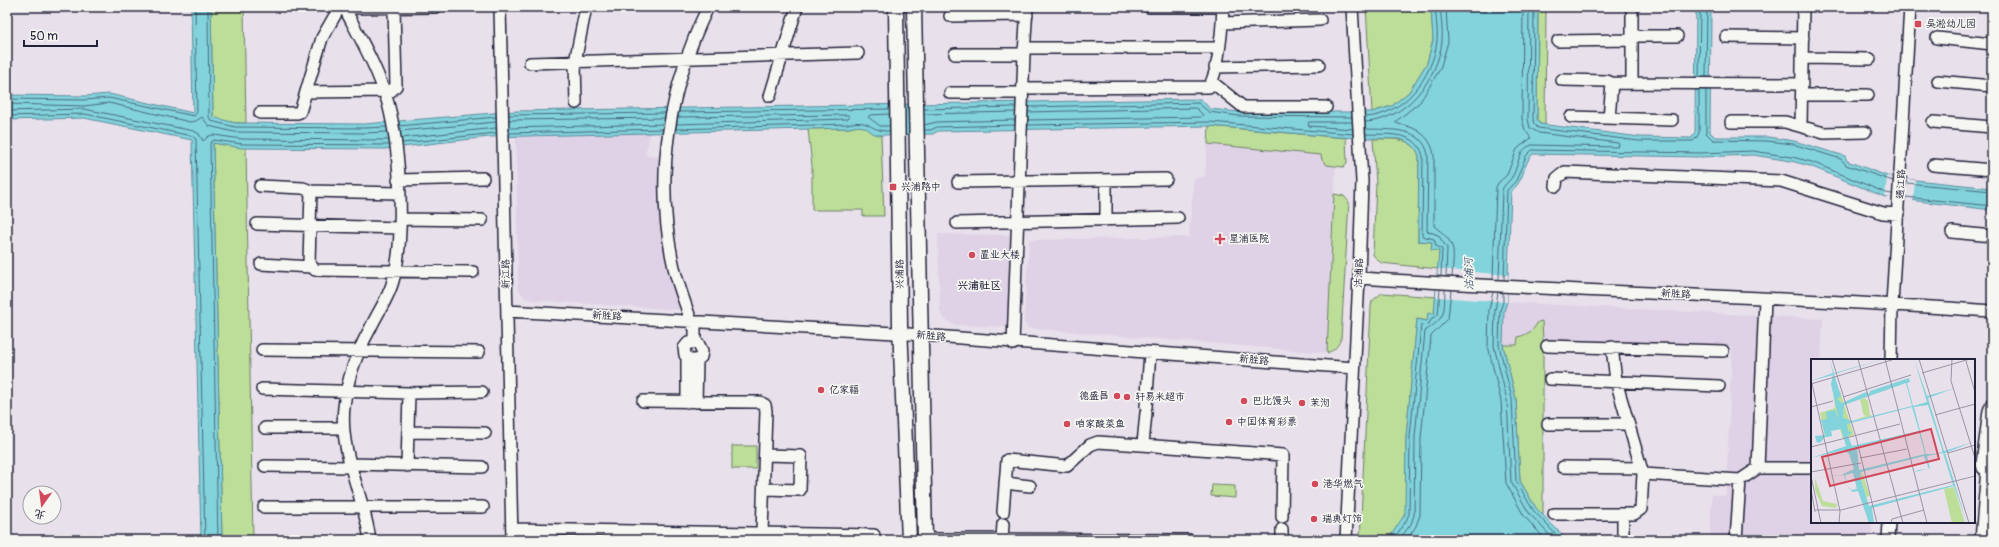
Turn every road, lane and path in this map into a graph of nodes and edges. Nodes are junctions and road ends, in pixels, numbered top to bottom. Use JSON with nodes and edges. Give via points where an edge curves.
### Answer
{"nodes":[{"id":1,"x":419,"y":7,"type":"edge"},
{"id":2,"x":436,"y":7,"type":"edge"},
{"id":3,"x":500,"y":7,"type":"edge"},
{"id":4,"x":586,"y":7,"type":"edge"},
{"id":5,"x":708,"y":7,"type":"edge"},
{"id":6,"x":797,"y":7,"type":"edge"},
{"id":7,"x":896,"y":7,"type":"edge"},
{"id":8,"x":914,"y":7,"type":"edge"},
{"id":9,"x":1149,"y":7,"type":"edge"},
{"id":10,"x":1223,"y":7,"type":"edge"},
{"id":11,"x":1352,"y":7,"type":"edge"},
{"id":12,"x":1632,"y":7,"type":"edge"},
{"id":13,"x":1803,"y":7,"type":"edge"},
{"id":14,"x":1910,"y":7,"type":"edge"},
{"id":15,"x":344,"y":8,"type":"edge"},
{"id":16,"x":394,"y":8,"type":"edge"},
{"id":17,"x":1027,"y":11,"type":"edge"},
{"id":18,"x":950,"y":16,"type":"dead end"},
{"id":19,"x":1320,"y":20,"type":"dead end"},
{"id":20,"x":1222,"y":23,"type":"junction"},
{"id":21,"x":1677,"y":36,"type":"dead end"},
{"id":22,"x":1726,"y":37,"type":"dead end"},
{"id":23,"x":1632,"y":38,"type":"junction"},
{"id":24,"x":1803,"y":38,"type":"junction"},
{"id":25,"x":1937,"y":38,"type":"dead end"},
{"id":26,"x":1558,"y":41,"type":"dead end"},
{"id":27,"x":1992,"y":44,"type":"edge"},
{"id":28,"x":1218,"y":48,"type":"junction"},
{"id":29,"x":1024,"y":51,"type":"junction"},
{"id":30,"x":858,"y":53,"type":"dead end"},
{"id":31,"x":955,"y":54,"type":"dead end"},
{"id":32,"x":783,"y":56,"type":"junction"},
{"id":33,"x":1802,"y":58,"type":"junction"},
{"id":34,"x":686,"y":59,"type":"junction"},
{"id":35,"x":1870,"y":59,"type":"dead end"},
{"id":36,"x":575,"y":62,"type":"junction"},
{"id":37,"x":530,"y":63,"type":"dead end"},
{"id":38,"x":1319,"y":65,"type":"dead end"},
{"id":39,"x":1215,"y":67,"type":"junction"},
{"id":40,"x":1562,"y":80,"type":"dead end"},
{"id":41,"x":1938,"y":81,"type":"dead end"},
{"id":42,"x":1212,"y":82,"type":"junction"},
{"id":43,"x":1612,"y":83,"type":"junction"},
{"id":44,"x":1632,"y":83,"type":"junction"},
{"id":45,"x":1992,"y":86,"type":"edge"},
{"id":46,"x":1802,"y":90,"type":"junction"},
{"id":47,"x":307,"y":92,"type":"junction"},
{"id":48,"x":384,"y":92,"type":"junction"},
{"id":49,"x":950,"y":93,"type":"dead end"},
{"id":50,"x":1023,"y":94,"type":"junction"},
{"id":51,"x":1868,"y":95,"type":"dead end"},
{"id":52,"x":770,"y":96,"type":"dead end"},
{"id":53,"x":576,"y":103,"type":"dead end"},
{"id":54,"x":1326,"y":107,"type":"dead end"},
{"id":55,"x":260,"y":113,"type":"dead end"},
{"id":56,"x":1571,"y":117,"type":"dead end"},
{"id":57,"x":1609,"y":118,"type":"junction"},
{"id":58,"x":1672,"y":120,"type":"dead end"},
{"id":59,"x":1731,"y":122,"type":"dead end"},
{"id":60,"x":1933,"y":122,"type":"dead end"},
{"id":61,"x":1801,"y":126,"type":"junction"},
{"id":62,"x":1992,"y":127,"type":"edge"},
{"id":63,"x":1865,"y":132,"type":"dead end"},
{"id":64,"x":1933,"y":165,"type":"dead end"},
{"id":65,"x":1992,"y":170,"type":"edge"},
{"id":66,"x":483,"y":178,"type":"dead end"},
{"id":67,"x":1166,"y":178,"type":"dead end"},
{"id":68,"x":398,"y":180,"type":"junction"},
{"id":69,"x":1106,"y":180,"type":"junction"},
{"id":70,"x":1019,"y":181,"type":"junction"},
{"id":71,"x":958,"y":182,"type":"dead end"},
{"id":72,"x":260,"y":186,"type":"dead end"},
{"id":73,"x":1556,"y":186,"type":"dead end"},
{"id":74,"x":311,"y":191,"type":"junction"},
{"id":75,"x":399,"y":193,"type":"junction"},
{"id":76,"x":1899,"y":214,"type":"junction"},
{"id":77,"x":1178,"y":218,"type":"dead end"},
{"id":78,"x":482,"y":220,"type":"dead end"},
{"id":79,"x":1106,"y":220,"type":"junction"},
{"id":80,"x":1018,"y":222,"type":"junction"},
{"id":81,"x":957,"y":223,"type":"dead end"},
{"id":82,"x":257,"y":224,"type":"dead end"},
{"id":83,"x":400,"y":224,"type":"junction"},
{"id":84,"x":310,"y":226,"type":"junction"},
{"id":85,"x":1952,"y":232,"type":"dead end"},
{"id":86,"x":1992,"y":236,"type":"edge"},
{"id":87,"x":262,"y":264,"type":"dead end"},
{"id":88,"x":311,"y":267,"type":"junction"},
{"id":89,"x":395,"y":271,"type":"junction"},
{"id":90,"x":473,"y":272,"type":"dead end"},
{"id":91,"x":1359,"y":278,"type":"junction"},
{"id":92,"x":1765,"y":299,"type":"junction"},
{"id":93,"x":1892,"y":304,"type":"junction"},
{"id":94,"x":507,"y":311,"type":"junction"},
{"id":95,"x":1992,"y":311,"type":"edge"},
{"id":96,"x":691,"y":321,"type":"junction"},
{"id":97,"x":901,"y":334,"type":"junction"},
{"id":98,"x":921,"y":335,"type":"junction"},
{"id":99,"x":692,"y":343,"type":"junction"},
{"id":100,"x":1013,"y":344,"type":"junction"},
{"id":101,"x":1547,"y":346,"type":"dead end"},
{"id":102,"x":1612,"y":347,"type":"junction"},
{"id":103,"x":262,"y":350,"type":"dead end"},
{"id":104,"x":358,"y":351,"type":"junction"},
{"id":105,"x":1723,"y":351,"type":"dead end"},
{"id":106,"x":479,"y":352,"type":"dead end"},
{"id":107,"x":1150,"y":353,"type":"junction"},
{"id":108,"x":692,"y":359,"type":"junction"},
{"id":109,"x":1891,"y":359,"type":"edge"},
{"id":110,"x":1354,"y":368,"type":"junction"},
{"id":111,"x":1550,"y":379,"type":"dead end"},
{"id":112,"x":1616,"y":381,"type":"junction"},
{"id":113,"x":1719,"y":386,"type":"dead end"},
{"id":114,"x":262,"y":389,"type":"dead end"},
{"id":115,"x":347,"y":391,"type":"junction"},
{"id":116,"x":482,"y":392,"type":"dead end"},
{"id":117,"x":410,"y":393,"type":"junction"},
{"id":118,"x":643,"y":401,"type":"dead end"},
{"id":119,"x":692,"y":402,"type":"junction"},
{"id":120,"x":1992,"y":403,"type":"edge"},
{"id":121,"x":1548,"y":424,"type":"dead end"},
{"id":122,"x":1628,"y":424,"type":"junction"},
{"id":123,"x":265,"y":428,"type":"dead end"},
{"id":124,"x":343,"y":428,"type":"junction"},
{"id":125,"x":408,"y":432,"type":"junction"},
{"id":126,"x":485,"y":433,"type":"dead end"},
{"id":127,"x":1143,"y":444,"type":"junction"},
{"id":128,"x":766,"y":455,"type":"junction"},
{"id":129,"x":265,"y":466,"type":"dead end"},
{"id":130,"x":351,"y":466,"type":"junction"},
{"id":131,"x":406,"y":466,"type":"junction"},
{"id":132,"x":482,"y":467,"type":"dead end"},
{"id":133,"x":1563,"y":467,"type":"dead end"},
{"id":134,"x":1758,"y":468,"type":"junction"},
{"id":135,"x":1811,"y":468,"type":"edge"},
{"id":136,"x":1990,"y":469,"type":"edge"},
{"id":137,"x":1642,"y":471,"type":"junction"},
{"id":138,"x":1740,"y":480,"type":"junction"},
{"id":139,"x":1005,"y":483,"type":"junction"},
{"id":140,"x":1030,"y":486,"type":"dead end"},
{"id":141,"x":764,"y":489,"type":"junction"},
{"id":142,"x":264,"y":507,"type":"dead end"},
{"id":143,"x":363,"y":507,"type":"junction"},
{"id":144,"x":483,"y":507,"type":"dead end"},
{"id":145,"x":1004,"y":512,"type":"dead end"},
{"id":146,"x":1554,"y":514,"type":"dead end"},
{"id":147,"x":1623,"y":514,"type":"junction"},
{"id":148,"x":1282,"y":517,"type":"dead end"},
{"id":149,"x":1888,"y":523,"type":"edge"},
{"id":150,"x":1003,"y":524,"type":"dead end"},
{"id":151,"x":762,"y":533,"type":"junction"},
{"id":152,"x":512,"y":534,"type":"edge"},
{"id":153,"x":874,"y":535,"type":"dead end"},
{"id":154,"x":370,"y":540,"type":"edge"},
{"id":155,"x":909,"y":540,"type":"edge"},
{"id":156,"x":925,"y":540,"type":"edge"},
{"id":157,"x":1002,"y":540,"type":"edge"},
{"id":158,"x":1189,"y":540,"type":"edge"},
{"id":159,"x":1346,"y":540,"type":"edge"},
{"id":160,"x":1623,"y":540,"type":"edge"},
{"id":161,"x":1736,"y":540,"type":"edge"},
{"id":162,"x":1888,"y":540,"type":"edge"},
{"id":163,"x":1981,"y":540,"type":"edge"}],
"edges":[{"from":1,"to":2,"type":"street"},
{"from":1,"to":16,"type":"street"},
{"from":3,"to":94,"type":"street","name":"新江路"},
{"from":4,"to":36,"type":"street"},
{"from":5,"to":34,"type":"street","via":[[692,39]]},
{"from":6,"to":32,"type":"street"},
{"from":7,"to":97,"type":"main road","name":"兴浦路"},
{"from":8,"to":98,"type":"main road","name":"兴浦路"},
{"from":9,"to":10,"type":"street"},
{"from":10,"to":20,"type":"street"},
{"from":11,"to":91,"type":"street","name":"沽浦路","via":[[1362,181]]},
{"from":12,"to":23,"type":"street"},
{"from":13,"to":24,"type":"street"},
{"from":14,"to":76,"type":"street","name":"通江路"},
{"from":15,"to":16,"type":"street"},
{"from":15,"to":47,"type":"street","via":[[338,10],[322,38]]},
{"from":15,"to":48,"type":"street","via":[[374,64]]},
{"from":16,"to":48,"type":"street","via":[[396,86],[391,91]]},
{"from":17,"to":18,"type":"street"},
{"from":17,"to":29,"type":"street"},
{"from":19,"to":20,"type":"street"},
{"from":20,"to":28,"type":"street"},
{"from":21,"to":23,"type":"street"},
{"from":22,"to":24,"type":"street"},
{"from":23,"to":26,"type":"street"},
{"from":23,"to":44,"type":"street"},
{"from":24,"to":33,"type":"street"},
{"from":25,"to":27,"type":"street"},
{"from":28,"to":29,"type":"street"},
{"from":28,"to":39,"type":"street"},
{"from":29,"to":31,"type":"street"},
{"from":29,"to":50,"type":"street"},
{"from":30,"to":32,"type":"street"},
{"from":32,"to":34,"type":"street"},
{"from":32,"to":52,"type":"street"},
{"from":33,"to":35,"type":"street"},
{"from":33,"to":46,"type":"street"},
{"from":34,"to":36,"type":"street"},
{"from":34,"to":96,"type":"street","via":[[667,135],[664,191],[673,265]]},
{"from":36,"to":37,"type":"street"},
{"from":36,"to":53,"type":"street"},
{"from":38,"to":39,"type":"street"},
{"from":39,"to":42,"type":"street"},
{"from":40,"to":43,"type":"street"},
{"from":41,"to":45,"type":"street"},
{"from":42,"to":50,"type":"street","via":[[1209,87]]},
{"from":42,"to":54,"type":"street","via":[[1243,107]]},
{"from":43,"to":44,"type":"street"},
{"from":43,"to":57,"type":"street"},
{"from":44,"to":46,"type":"street","via":[[1714,84]]},
{"from":46,"to":51,"type":"street"},
{"from":46,"to":61,"type":"street"},
{"from":47,"to":48,"type":"street"},
{"from":47,"to":55,"type":"street","via":[[303,108],[297,114]]},
{"from":48,"to":68,"type":"street","via":[[391,119]]},
{"from":49,"to":50,"type":"street"},
{"from":50,"to":70,"type":"street"},
{"from":56,"to":57,"type":"street"},
{"from":57,"to":58,"type":"street"},
{"from":59,"to":61,"type":"street","via":[[1785,122]]},
{"from":60,"to":62,"type":"street"},
{"from":61,"to":63,"type":"street","via":[[1824,133]]},
{"from":64,"to":65,"type":"street"},
{"from":66,"to":68,"type":"street"},
{"from":67,"to":69,"type":"street"},
{"from":68,"to":75,"type":"street"},
{"from":69,"to":70,"type":"street"},
{"from":69,"to":79,"type":"street"},
{"from":70,"to":71,"type":"street"},
{"from":70,"to":80,"type":"street"},
{"from":72,"to":74,"type":"street","via":[[303,188]]},
{"from":73,"to":76,"type":"street","via":[[1558,178],[1566,172],[1781,181],[1883,213]]},
{"from":74,"to":75,"type":"street"},
{"from":74,"to":84,"type":"street"},
{"from":75,"to":83,"type":"street"},
{"from":76,"to":93,"type":"street","name":"通江路"},
{"from":77,"to":79,"type":"street"},
{"from":78,"to":83,"type":"street"},
{"from":79,"to":80,"type":"street"},
{"from":80,"to":81,"type":"street"},
{"from":80,"to":100,"type":"street"},
{"from":82,"to":84,"type":"street"},
{"from":83,"to":84,"type":"street"},
{"from":83,"to":89,"type":"street"},
{"from":84,"to":88,"type":"street"},
{"from":85,"to":86,"type":"street"},
{"from":87,"to":88,"type":"street"},
{"from":88,"to":89,"type":"street","via":[[315,270]]},
{"from":89,"to":90,"type":"street"},
{"from":89,"to":104,"type":"street","via":[[384,303]]},
{"from":91,"to":92,"type":"street","name":"新胜路","via":[[1508,288]]},
{"from":91,"to":110,"type":"street","name":"沽浦路"},
{"from":92,"to":93,"type":"street","name":"新胜路"},
{"from":92,"to":134,"type":"street"},
{"from":93,"to":95,"type":"street","name":"新胜路"},
{"from":93,"to":109,"type":"street","name":"通江路"},
{"from":94,"to":96,"type":"street","name":"新胜路"},
{"from":94,"to":152,"type":"street","name":"新江路"},
{"from":96,"to":97,"type":"street","name":"新胜路"},
{"from":96,"to":99,"type":"street","via":[[688,328]]},
{"from":97,"to":98,"type":"street","name":"新胜路"},
{"from":97,"to":155,"type":"main road","name":"兴浦路"},
{"from":98,"to":100,"type":"street","name":"新胜路"},
{"from":98,"to":156,"type":"main road","name":"兴浦路"},
{"from":99,"to":108,"type":"street","via":[[684,352]]},
{"from":99,"to":108,"type":"street","via":[[700,345],[702,351],[701,357]]},
{"from":100,"to":107,"type":"street","name":"新胜路"},
{"from":101,"to":102,"type":"street"},
{"from":102,"to":105,"type":"street"},
{"from":102,"to":112,"type":"street"},
{"from":103,"to":104,"type":"street"},
{"from":104,"to":106,"type":"street"},
{"from":104,"to":115,"type":"street"},
{"from":107,"to":110,"type":"street","name":"新胜路"},
{"from":107,"to":127,"type":"street"},
{"from":108,"to":119,"type":"street"},
{"from":110,"to":159,"type":"street","name":"沽浦路"},
{"from":111,"to":112,"type":"street"},
{"from":112,"to":113,"type":"street"},
{"from":112,"to":122,"type":"street"},
{"from":114,"to":115,"type":"street"},
{"from":115,"to":117,"type":"street"},
{"from":115,"to":124,"type":"street"},
{"from":116,"to":117,"type":"street"},
{"from":117,"to":125,"type":"street"},
{"from":118,"to":119,"type":"street"},
{"from":119,"to":128,"type":"street","via":[[760,402],[766,411]]},
{"from":120,"to":136,"type":"street","via":[[1982,464],[1983,468]]},
{"from":121,"to":122,"type":"street"},
{"from":122,"to":137,"type":"street"},
{"from":123,"to":124,"type":"street"},
{"from":124,"to":130,"type":"street"},
{"from":125,"to":126,"type":"street"},
{"from":125,"to":131,"type":"street"},
{"from":127,"to":139,"type":"street","via":[[1098,442],[1090,445],[1067,466],[1007,460]]},
{"from":127,"to":148,"type":"street","via":[[1283,455]]},
{"from":128,"to":141,"type":"street"},
{"from":128,"to":141,"type":"street","via":[[801,456],[800,490]]},
{"from":129,"to":130,"type":"street"},
{"from":130,"to":131,"type":"street"},
{"from":130,"to":143,"type":"street"},
{"from":131,"to":132,"type":"street"},
{"from":133,"to":137,"type":"street"},
{"from":134,"to":135,"type":"street"},
{"from":134,"to":138,"type":"street"},
{"from":136,"to":163,"type":"street"},
{"from":137,"to":138,"type":"street"},
{"from":137,"to":147,"type":"street","via":[[1641,509],[1634,514]]},
{"from":138,"to":161,"type":"street"},
{"from":139,"to":140,"type":"street"},
{"from":139,"to":145,"type":"street"},
{"from":141,"to":151,"type":"street"},
{"from":142,"to":143,"type":"street"},
{"from":143,"to":144,"type":"street"},
{"from":143,"to":154,"type":"street"},
{"from":146,"to":147,"type":"street"},
{"from":147,"to":160,"type":"street"},
{"from":149,"to":162,"type":"street"},
{"from":150,"to":157,"type":"street"},
{"from":151,"to":152,"type":"street"},
{"from":151,"to":153,"type":"street"},
{"from":156,"to":157,"type":"street"},
{"from":157,"to":158,"type":"street"}]}
